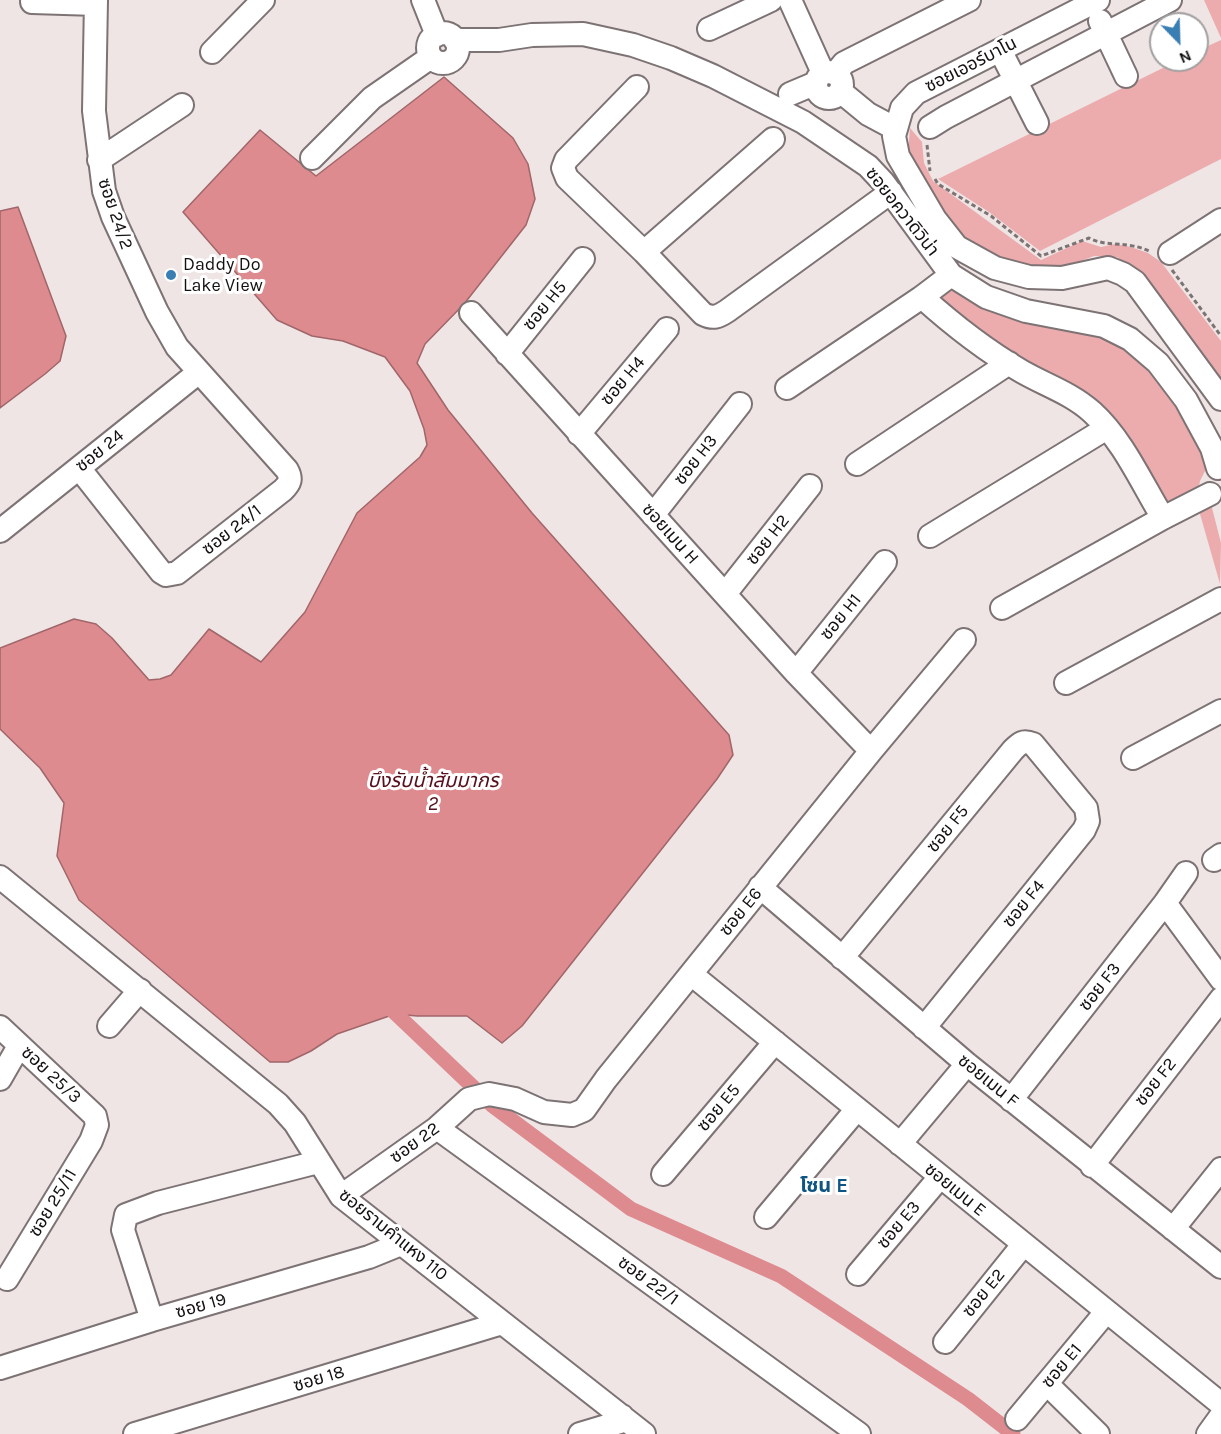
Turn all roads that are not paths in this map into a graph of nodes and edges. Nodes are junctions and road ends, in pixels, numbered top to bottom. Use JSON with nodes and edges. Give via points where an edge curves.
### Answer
{"nodes":[{"id":1,"x":263,"y":0,"type":"edge"},
{"id":2,"x":423,"y":0,"type":"edge"},
{"id":3,"x":771,"y":0,"type":"edge"},
{"id":4,"x":789,"y":0,"type":"edge"},
{"id":5,"x":969,"y":0,"type":"edge"},
{"id":6,"x":1170,"y":0,"type":"edge"},
{"id":7,"x":96,"y":2,"type":"edge"},
{"id":8,"x":1095,"y":2,"type":"edge"},
{"id":9,"x":32,"y":3,"type":"dead end"},
{"id":10,"x":709,"y":29,"type":"dead end"},
{"id":11,"x":1106,"y":33,"type":"junction"},
{"id":12,"x":446,"y":37,"type":"junction"},
{"id":13,"x":1000,"y":50,"type":"junction"},
{"id":14,"x":212,"y":52,"type":"dead end"},
{"id":15,"x":1126,"y":76,"type":"dead end"},
{"id":16,"x":828,"y":80,"type":"junction"},
{"id":17,"x":1016,"y":81,"type":"junction"},
{"id":18,"x":637,"y":87,"type":"dead end"},
{"id":19,"x":790,"y":94,"type":"dead end"},
{"id":20,"x":182,"y":105,"type":"dead end"},
{"id":21,"x":1037,"y":123,"type":"dead end"},
{"id":22,"x":896,"y":129,"type":"junction"},
{"id":23,"x":928,"y":135,"type":"road end"},
{"id":24,"x":773,"y":139,"type":"dead end"},
{"id":25,"x":312,"y":158,"type":"dead end"},
{"id":26,"x":99,"y":160,"type":"junction"},
{"id":27,"x":891,"y":192,"type":"junction"},
{"id":28,"x":1221,"y":220,"type":"edge"},
{"id":29,"x":644,"y":252,"type":"junction"},
{"id":30,"x":1166,"y":258,"type":"road end"},
{"id":31,"x":583,"y":259,"type":"dead end"},
{"id":32,"x":951,"y":275,"type":"junction"},
{"id":33,"x":922,"y":297,"type":"junction"},
{"id":34,"x":471,"y":313,"type":"dead end"},
{"id":35,"x":667,"y":329,"type":"dead end"},
{"id":36,"x":507,"y":354,"type":"junction"},
{"id":37,"x":1009,"y":363,"type":"junction"},
{"id":38,"x":199,"y":372,"type":"junction"},
{"id":39,"x":787,"y":388,"type":"dead end"},
{"id":40,"x":1221,"y":399,"type":"edge"},
{"id":41,"x":740,"y":404,"type":"dead end"},
{"id":42,"x":1107,"y":428,"type":"junction"},
{"id":43,"x":579,"y":434,"type":"junction"},
{"id":44,"x":857,"y":464,"type":"dead end"},
{"id":45,"x":1220,"y":467,"type":"edge"},
{"id":46,"x":79,"y":468,"type":"junction"},
{"id":47,"x":810,"y":486,"type":"dead end"},
{"id":48,"x":1216,"y":497,"type":"edge"},
{"id":49,"x":653,"y":515,"type":"junction"},
{"id":50,"x":1162,"y":518,"type":"junction"},
{"id":51,"x":0,"y":531,"type":"edge"},
{"id":52,"x":930,"y":536,"type":"dead end"},
{"id":53,"x":885,"y":562,"type":"dead end"},
{"id":54,"x":725,"y":594,"type":"junction"},
{"id":55,"x":1221,"y":599,"type":"edge"},
{"id":56,"x":1002,"y":608,"type":"dead end"},
{"id":57,"x":964,"y":640,"type":"dead end"},
{"id":58,"x":796,"y":673,"type":"junction"},
{"id":59,"x":1066,"y":683,"type":"dead end"},
{"id":60,"x":1221,"y":711,"type":"edge"},
{"id":61,"x":871,"y":751,"type":"junction"},
{"id":62,"x":1133,"y":758,"type":"dead end"},
{"id":63,"x":1059,"y":776,"type":"joint"},
{"id":64,"x":1186,"y":873,"type":"dead end"},
{"id":65,"x":0,"y":876,"type":"edge"},
{"id":66,"x":760,"y":887,"type":"junction"},
{"id":67,"x":1165,"y":903,"type":"junction"},
{"id":68,"x":842,"y":958,"type":"junction"},
{"id":69,"x":691,"y":974,"type":"junction"},
{"id":70,"x":1221,"y":979,"type":"edge"},
{"id":71,"x":140,"y":990,"type":"junction"},
{"id":72,"x":1221,"y":999,"type":"edge"},
{"id":73,"x":109,"y":1026,"type":"dead end"},
{"id":74,"x":0,"y":1027,"type":"edge"},
{"id":75,"x":924,"y":1028,"type":"junction"},
{"id":76,"x":775,"y":1042,"type":"junction"},
{"id":77,"x":20,"y":1046,"type":"junction"},
{"id":78,"x":967,"y":1064,"type":"junction"},
{"id":79,"x":0,"y":1079,"type":"edge"},
{"id":80,"x":480,"y":1096,"type":"joint"},
{"id":81,"x":1011,"y":1100,"type":"junction"},
{"id":82,"x":856,"y":1109,"type":"junction"},
{"id":83,"x":97,"y":1125,"type":"joint"},
{"id":84,"x":438,"y":1128,"type":"junction"},
{"id":85,"x":900,"y":1144,"type":"junction"},
{"id":86,"x":318,"y":1162,"type":"junction"},
{"id":87,"x":1092,"y":1166,"type":"junction"},
{"id":88,"x":1221,"y":1169,"type":"edge"},
{"id":89,"x":663,"y":1174,"type":"dead end"},
{"id":90,"x":940,"y":1177,"type":"junction"},
{"id":91,"x":341,"y":1196,"type":"junction"},
{"id":92,"x":766,"y":1217,"type":"dead end"},
{"id":93,"x":1173,"y":1229,"type":"junction"},
{"id":94,"x":401,"y":1244,"type":"junction"},
{"id":95,"x":1023,"y":1245,"type":"junction"},
{"id":96,"x":1221,"y":1267,"type":"edge"},
{"id":97,"x":858,"y":1274,"type":"dead end"},
{"id":98,"x":10,"y":1280,"type":"edge"},
{"id":99,"x":1106,"y":1312,"type":"junction"},
{"id":100,"x":152,"y":1320,"type":"junction"},
{"id":101,"x":502,"y":1323,"type":"junction"},
{"id":102,"x":945,"y":1342,"type":"dead end"},
{"id":103,"x":0,"y":1368,"type":"edge"},
{"id":104,"x":1047,"y":1384,"type":"junction"},
{"id":105,"x":1221,"y":1404,"type":"edge"},
{"id":106,"x":1221,"y":1416,"type":"edge"},
{"id":107,"x":1017,"y":1419,"type":"dead end"},
{"id":108,"x":631,"y":1426,"type":"edge"},
{"id":109,"x":135,"y":1434,"type":"edge"},
{"id":110,"x":580,"y":1434,"type":"edge"},
{"id":111,"x":859,"y":1434,"type":"edge"},
{"id":112,"x":1098,"y":1434,"type":"edge"},
{"id":113,"x":1208,"y":1434,"type":"edge"}],
"edges":[{"from":1,"to":14,"type":"street"},
{"from":2,"to":12,"type":"street"},
{"from":3,"to":10,"type":"street"},
{"from":4,"to":16,"type":"street"},
{"from":5,"to":16,"type":"street","via":[[844,63]]},
{"from":6,"to":11,"type":"street"},
{"from":7,"to":9,"type":"street"},
{"from":7,"to":26,"type":"street","name":"ซอย 24/2","via":[[94,111]]},
{"from":8,"to":11,"type":"street"},
{"from":8,"to":13,"type":"street","name":"ซอยเออร์บาโน"},
{"from":11,"to":15,"type":"street"},
{"from":11,"to":17,"type":"street"},
{"from":12,"to":25,"type":"street","via":[[458,49],[453,58],[444,63],[431,57],[372,98]]},
{"from":12,"to":27,"type":"street","name":"ซอยอควาดิวิน่า","via":[[499,40],[583,34],[671,58],[803,122],[868,166]]},
{"from":13,"to":17,"type":"street"},
{"from":13,"to":22,"type":"street","name":"ซอยเออร์บาโน","via":[[916,93],[902,108]]},
{"from":16,"to":19,"type":"street"},
{"from":16,"to":22,"type":"street","via":[[868,114]]},
{"from":17,"to":21,"type":"street"},
{"from":17,"to":23,"type":"street"},
{"from":18,"to":29,"type":"street","via":[[566,160],[563,168],[567,177]]},
{"from":20,"to":26,"type":"street"},
{"from":22,"to":40,"type":"street","name":"ซอยเออร์บาโน","via":[[898,156],[935,219],[957,247],[995,268],[1029,277],[1062,278],[1108,268],[1123,274],[1135,282]]},
{"from":24,"to":29,"type":"street"},
{"from":26,"to":38,"type":"street","name":"ซอย 24/2","via":[[104,191],[128,252],[172,338]]},
{"from":27,"to":29,"type":"street","via":[[718,317],[703,314]]},
{"from":27,"to":32,"type":"street","name":"ซอยอควาดิวิน่า"},
{"from":28,"to":30,"type":"street"},
{"from":31,"to":36,"type":"street","name":"ซอย H5"},
{"from":32,"to":33,"type":"street"},
{"from":32,"to":45,"type":"street","name":"ซอยอควาดิวิน่า","via":[[986,297],[1026,311],[1104,326],[1130,339],[1158,363],[1186,400]]},
{"from":33,"to":37,"type":"street","via":[[976,343]]},
{"from":33,"to":39,"type":"street"},
{"from":34,"to":36,"type":"street","name":"ซอยเมน H"},
{"from":35,"to":43,"type":"street","name":"ซอย H4"},
{"from":36,"to":43,"type":"street","name":"ซอยเมน H"},
{"from":37,"to":42,"type":"street","via":[[1068,394]]},
{"from":37,"to":44,"type":"street"},
{"from":38,"to":46,"type":"street","name":"ซอย 24"},
{"from":38,"to":46,"type":"street","name":"ซอย 24/1","via":[[287,470],[290,483],[275,497],[177,573],[166,575]]},
{"from":41,"to":49,"type":"street","name":"ซอย H3"},
{"from":42,"to":50,"type":"street"},
{"from":42,"to":52,"type":"street"},
{"from":43,"to":49,"type":"street","name":"ซอยเมน H"},
{"from":45,"to":48,"type":"street","name":"ซอยอควาดิวิน่า","via":[[1207,479],[1207,489]]},
{"from":46,"to":51,"type":"street","name":"ซอย 24"},
{"from":47,"to":54,"type":"street","name":"ซอย H2"},
{"from":48,"to":50,"type":"street"},
{"from":49,"to":54,"type":"street","name":"ซอยเมน H"},
{"from":50,"to":56,"type":"street"},
{"from":53,"to":58,"type":"street","name":"ซอย H1"},
{"from":54,"to":58,"type":"street","name":"ซอยเมน H"},
{"from":55,"to":59,"type":"street"},
{"from":57,"to":61,"type":"street","name":"ซอย E6"},
{"from":58,"to":61,"type":"street","name":"ซอยเมน H"},
{"from":60,"to":62,"type":"street"},
{"from":61,"to":66,"type":"street","name":"ซอย E6"},
{"from":63,"to":68,"type":"street","name":"ซอย F5","via":[[1033,744],[1020,743]]},
{"from":63,"to":75,"type":"street","name":"ซอย F4","via":[[1086,808],[1088,821],[1084,830]]},
{"from":64,"to":67,"type":"street","name":"ซอย F3"},
{"from":65,"to":71,"type":"street","name":"ซอยรามคำแหง 110"},
{"from":66,"to":68,"type":"street","name":"ซอยเมน F"},
{"from":66,"to":69,"type":"street","name":"ซอย E6"},
{"from":67,"to":70,"type":"street"},
{"from":67,"to":81,"type":"street","name":"ซอย F3"},
{"from":68,"to":75,"type":"street","name":"ซอยเมน F"},
{"from":69,"to":76,"type":"street","name":"ซอยเมน E"},
{"from":69,"to":80,"type":"street","name":"ซอย E6","via":[[584,1110],[572,1116],[544,1112],[515,1099]]},
{"from":71,"to":73,"type":"street"},
{"from":71,"to":86,"type":"street","name":"ซอยรามคำแหง 110","via":[[278,1104],[295,1123]]},
{"from":72,"to":87,"type":"street","name":"ซอย F2"},
{"from":74,"to":77,"type":"street","name":"ซอย 25/3"},
{"from":75,"to":78,"type":"street","name":"ซอยเมน F"},
{"from":76,"to":82,"type":"street","name":"ซอยเมน E"},
{"from":76,"to":89,"type":"street","name":"ซอย E5"},
{"from":77,"to":79,"type":"street"},
{"from":77,"to":83,"type":"street","name":"ซอย 25/3","via":[[95,1116]]},
{"from":78,"to":81,"type":"street","name":"ซอยเมน F"},
{"from":78,"to":85,"type":"street"},
{"from":80,"to":84,"type":"street","name":"ซอย 22"},
{"from":81,"to":87,"type":"street","name":"ซอยเมน F"},
{"from":82,"to":85,"type":"street","name":"ซอยเมน E"},
{"from":82,"to":92,"type":"street"},
{"from":83,"to":98,"type":"street","name":"ซอย 25/11"},
{"from":84,"to":91,"type":"street","name":"ซอย 22"},
{"from":84,"to":111,"type":"street","name":"ซอย 22/1"},
{"from":85,"to":90,"type":"street","name":"ซอยเมน E"},
{"from":86,"to":91,"type":"street","name":"ซอยรามคำแหง 110"},
{"from":86,"to":100,"type":"street","via":[[158,1203],[126,1215],[123,1230]]},
{"from":87,"to":93,"type":"street","name":"ซอยเมน F"},
{"from":88,"to":93,"type":"street"},
{"from":90,"to":95,"type":"street","name":"ซอยเมน E"},
{"from":90,"to":97,"type":"street","name":"ซอย E3"},
{"from":91,"to":94,"type":"street","name":"ซอยรามคำแหง 110"},
{"from":93,"to":96,"type":"street","name":"ซอยเมน F"},
{"from":94,"to":100,"type":"street","name":"ซอย 19","via":[[369,1257]]},
{"from":94,"to":101,"type":"street","name":"ซอยรามคำแหง 110"},
{"from":95,"to":99,"type":"street","name":"ซอยเมน E"},
{"from":95,"to":102,"type":"street","name":"ซอย E2"},
{"from":99,"to":104,"type":"street","name":"ซอย E1"},
{"from":99,"to":105,"type":"street","name":"ซอยเมน E"},
{"from":100,"to":103,"type":"street","name":"ซอย 19"},
{"from":101,"to":108,"type":"street","name":"ซอยรามคำแหง 110"},
{"from":101,"to":109,"type":"street","name":"ซอย 18"},
{"from":104,"to":107,"type":"street","name":"ซอย E1"},
{"from":104,"to":112,"type":"street"},
{"from":106,"to":113,"type":"street"},
{"from":108,"to":110,"type":"street","via":[[620,1422]]}]}
